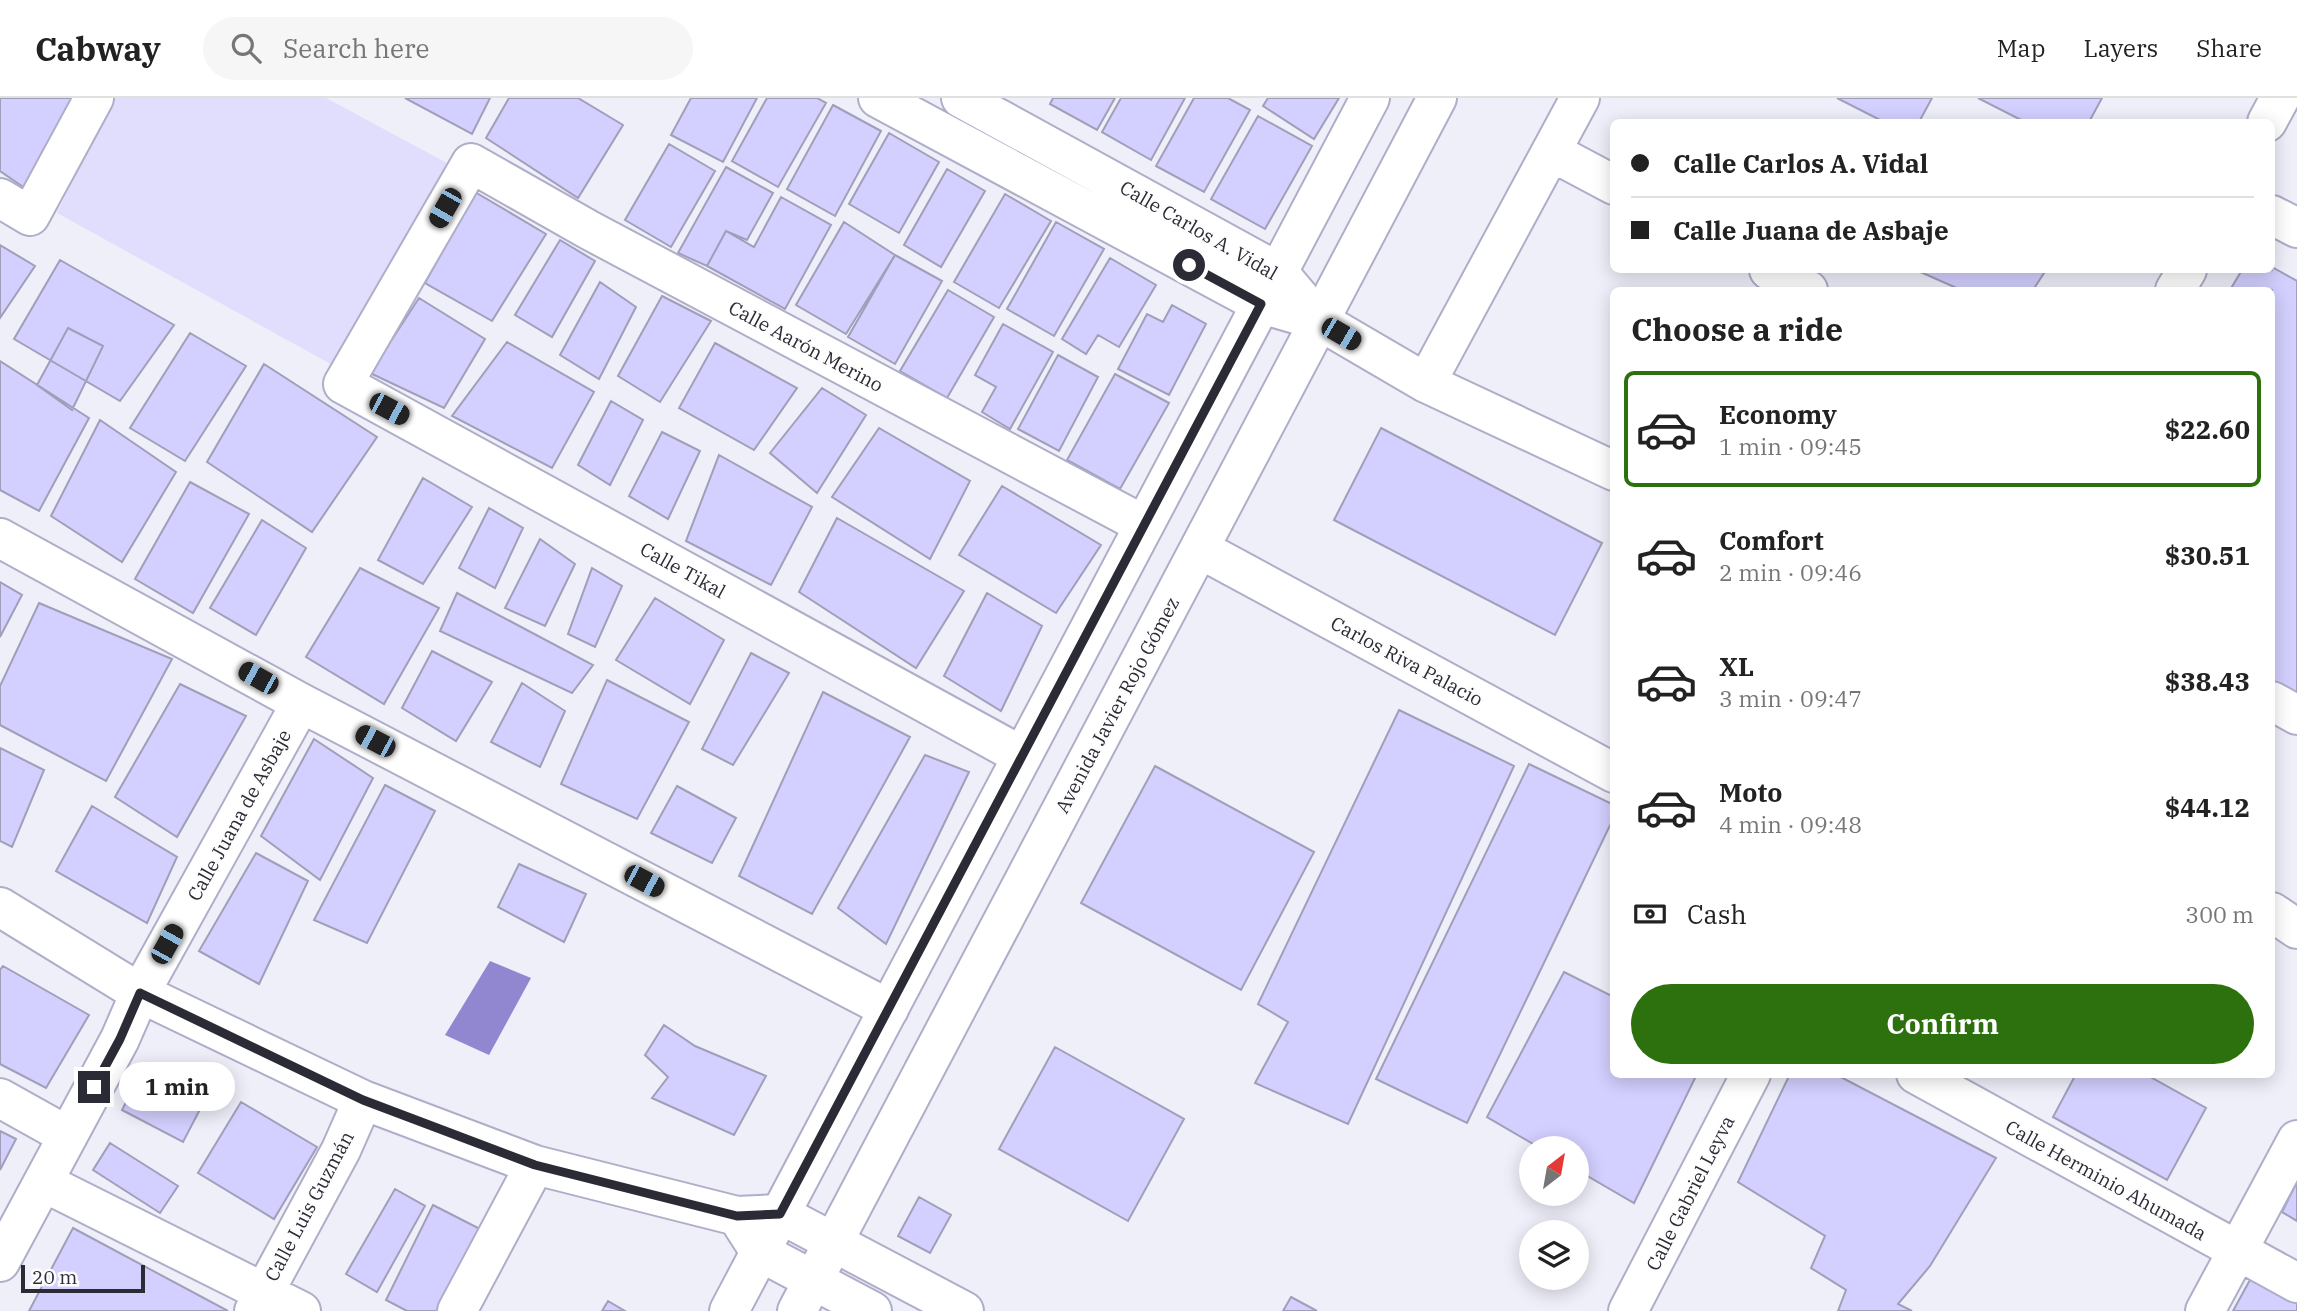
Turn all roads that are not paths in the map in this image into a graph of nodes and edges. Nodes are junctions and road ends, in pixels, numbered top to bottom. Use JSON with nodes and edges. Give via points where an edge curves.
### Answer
{"nodes":[{"id":1,"x":94,"y":98,"type":"edge"},
{"id":2,"x":878,"y":98,"type":"edge"},
{"id":3,"x":961,"y":98,"type":"edge"},
{"id":4,"x":1370,"y":98,"type":"edge"},
{"id":5,"x":1437,"y":98,"type":"edge"},
{"id":6,"x":1580,"y":98,"type":"edge"},
{"id":7,"x":2280,"y":98,"type":"edge"},
{"id":8,"x":2269,"y":119,"type":"edge"},
{"id":9,"x":1552,"y":152,"type":"junction"},
{"id":10,"x":1610,"y":183,"type":"edge"},
{"id":11,"x":15,"y":207,"type":"edge"},
{"id":12,"x":1775,"y":273,"type":"edge"},
{"id":13,"x":1802,"y":287,"type":"edge"},
{"id":14,"x":1269,"y":288,"type":"junction"},
{"id":15,"x":1320,"y":321,"type":"junction"},
{"id":16,"x":1426,"y":383,"type":"junction"},
{"id":17,"x":343,"y":384,"type":"joint"},
{"id":18,"x":1610,"y":469,"type":"edge"},
{"id":19,"x":1144,"y":525,"type":"junction"},
{"id":20,"x":0,"y":538,"type":"edge"},
{"id":21,"x":1200,"y":549,"type":"junction"},
{"id":22,"x":302,"y":703,"type":"junction"},
{"id":23,"x":2275,"y":703,"type":"edge"},
{"id":24,"x":2297,"y":715,"type":"edge"},
{"id":25,"x":1022,"y":756,"type":"junction"},
{"id":26,"x":1610,"y":771,"type":"edge"},
{"id":27,"x":0,"y":907,"type":"edge"},
{"id":28,"x":2275,"y":914,"type":"edge"},
{"id":29,"x":2297,"y":929,"type":"edge"},
{"id":30,"x":140,"y":993,"type":"junction"},
{"id":31,"x":889,"y":1009,"type":"junction"},
{"id":32,"x":1749,"y":1078,"type":"edge"},
{"id":33,"x":1923,"y":1078,"type":"edge"},
{"id":34,"x":0,"y":1098,"type":"edge"},
{"id":35,"x":363,"y":1100,"type":"junction"},
{"id":36,"x":68,"y":1136,"type":"junction"},
{"id":37,"x":2297,"y":1140,"type":"edge"},
{"id":38,"x":535,"y":1165,"type":"junction"},
{"id":39,"x":43,"y":1182,"type":"junction"},
{"id":40,"x":780,"y":1214,"type":"junction"},
{"id":41,"x":737,"y":1216,"type":"junction"},
{"id":42,"x":833,"y":1242,"type":"junction"},
{"id":43,"x":2236,"y":1251,"type":"junction"},
{"id":44,"x":760,"y":1252,"type":"junction"},
{"id":45,"x":0,"y":1262,"type":"edge"},
{"id":46,"x":2297,"y":1283,"type":"edge"},
{"id":47,"x":805,"y":1296,"type":"edge"},
{"id":48,"x":259,"y":1302,"type":"edge"},
{"id":49,"x":1640,"y":1307,"type":"edge"},
{"id":50,"x":301,"y":1311,"type":"edge"},
{"id":51,"x":457,"y":1311,"type":"edge"},
{"id":52,"x":729,"y":1311,"type":"edge"},
{"id":53,"x":872,"y":1311,"type":"edge"},
{"id":54,"x":964,"y":1311,"type":"edge"},
{"id":55,"x":2205,"y":1311,"type":"edge"}],
"edges":[{"from":1,"to":11,"type":"street"},
{"from":2,"to":14,"type":"street","name":"Calle Carlos A. Vidal"},
{"from":3,"to":14,"type":"street","name":"Calle Carlos A. Vidal"},
{"from":4,"to":14,"type":"street"},
{"from":5,"to":15,"type":"street","name":"Avenida Javier Rojo Gómez"},
{"from":6,"to":9,"type":"street"},
{"from":7,"to":8,"type":"street"},
{"from":9,"to":10,"type":"street"},
{"from":9,"to":16,"type":"street"},
{"from":12,"to":13,"type":"street"},
{"from":14,"to":15,"type":"street","name":"Calle Carlos A. Vidal"},
{"from":14,"to":19,"type":"street"},
{"from":15,"to":16,"type":"street","name":"Calle Carlos A. Vidal"},
{"from":15,"to":21,"type":"street","name":"Avenida Javier Rojo Gómez"},
{"from":16,"to":18,"type":"street","name":"Calle Carlos A. Vidal"},
{"from":17,"to":19,"type":"street","name":"Calle Aarón Merino","via":[[471,163]]},
{"from":17,"to":25,"type":"street","name":"Calle Tikal"},
{"from":19,"to":25,"type":"street"},
{"from":20,"to":22,"type":"street"},
{"from":21,"to":26,"type":"street","name":"Carlos Riva Palacio"},
{"from":21,"to":42,"type":"street","name":"Avenida Javier Rojo Gómez"},
{"from":22,"to":30,"type":"street","name":"Calle Juana de Asbaje"},
{"from":22,"to":31,"type":"street"},
{"from":23,"to":24,"type":"street"},
{"from":25,"to":31,"type":"street"},
{"from":27,"to":30,"type":"street"},
{"from":28,"to":29,"type":"street"},
{"from":30,"to":35,"type":"street"},
{"from":30,"to":36,"type":"street","name":"Calle Juana de Asbaje"},
{"from":31,"to":40,"type":"street"},
{"from":32,"to":49,"type":"street","name":"Calle Gabriel Leyva"},
{"from":33,"to":43,"type":"street","name":"Calle Herminio Ahumada"},
{"from":34,"to":36,"type":"street"},
{"from":35,"to":38,"type":"street"},
{"from":35,"to":48,"type":"street","name":"Calle Luis Guzmán"},
{"from":36,"to":39,"type":"street","name":"Calle Juana de Asbaje"},
{"from":37,"to":43,"type":"street"},
{"from":38,"to":41,"type":"street"},
{"from":38,"to":51,"type":"street"},
{"from":39,"to":45,"type":"street","name":"Calle Juana de Asbaje"},
{"from":39,"to":48,"type":"street"},
{"from":40,"to":41,"type":"street"},
{"from":40,"to":42,"type":"street"},
{"from":40,"to":44,"type":"street"},
{"from":41,"to":44,"type":"street"},
{"from":42,"to":47,"type":"street","name":"Avenida Javier Rojo Gómez"},
{"from":42,"to":54,"type":"street"},
{"from":43,"to":46,"type":"street","name":"Calle Herminio Ahumada"},
{"from":43,"to":55,"type":"street"},
{"from":44,"to":47,"type":"street"},
{"from":44,"to":52,"type":"street"},
{"from":47,"to":53,"type":"street"},
{"from":48,"to":50,"type":"street"}]}
